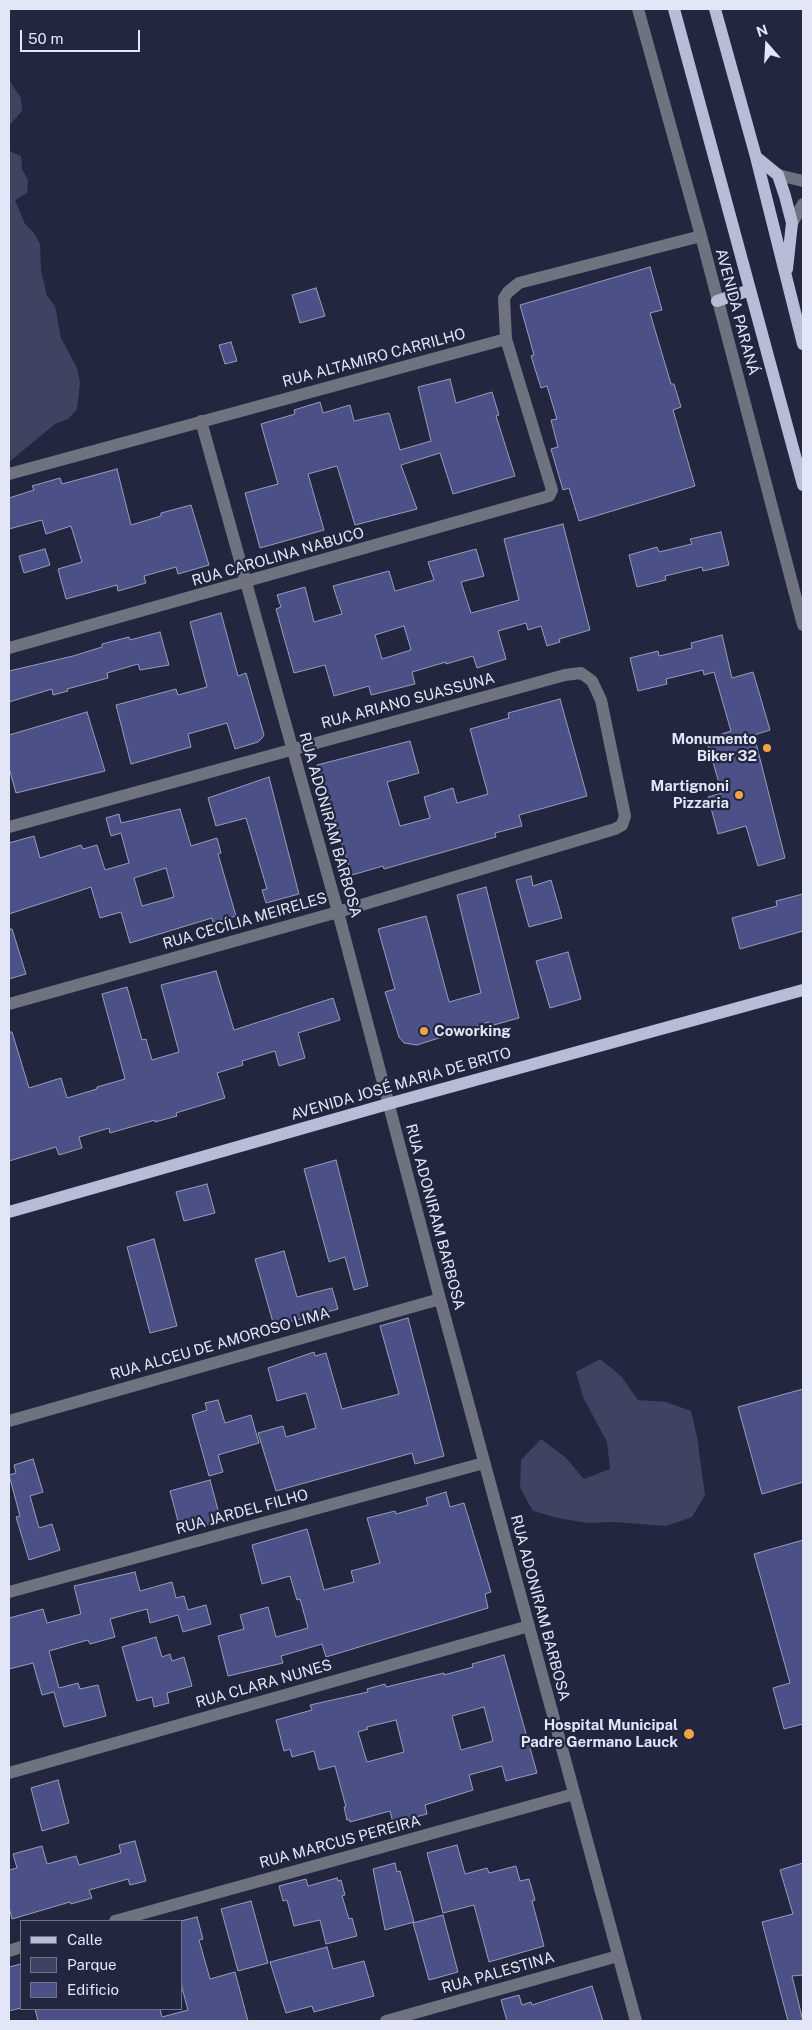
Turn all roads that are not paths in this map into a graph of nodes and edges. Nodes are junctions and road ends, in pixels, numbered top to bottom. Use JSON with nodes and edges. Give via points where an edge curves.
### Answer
{"nodes":[{"id":1,"x":638,"y":9,"type":"edge"},
{"id":2,"x":674,"y":9,"type":"edge"},
{"id":3,"x":715,"y":9,"type":"edge"},
{"id":4,"x":756,"y":157,"type":"junction"},
{"id":5,"x":778,"y":174,"type":"junction"},
{"id":6,"x":803,"y":180,"type":"edge"},
{"id":7,"x":803,"y":204,"type":"edge"},
{"id":8,"x":792,"y":223,"type":"junction"},
{"id":9,"x":701,"y":236,"type":"junction"},
{"id":10,"x":785,"y":276,"type":"junction"},
{"id":11,"x":750,"y":290,"type":"junction"},
{"id":12,"x":717,"y":301,"type":"junction"},
{"id":13,"x":506,"y":339,"type":"junction"},
{"id":14,"x":803,"y":344,"type":"edge"},
{"id":15,"x":201,"y":421,"type":"junction"},
{"id":16,"x":9,"y":474,"type":"edge"},
{"id":17,"x":803,"y":485,"type":"edge"},
{"id":18,"x":245,"y":583,"type":"junction"},
{"id":19,"x":803,"y":625,"type":"edge"},
{"id":20,"x":9,"y":648,"type":"edge"},
{"id":21,"x":292,"y":750,"type":"junction"},
{"id":22,"x":625,"y":816,"type":"joint"},
{"id":23,"x":9,"y":827,"type":"edge"},
{"id":24,"x":338,"y":912,"type":"junction"},
{"id":25,"x":803,"y":990,"type":"edge"},
{"id":26,"x":9,"y":1004,"type":"edge"},
{"id":27,"x":388,"y":1104,"type":"junction"},
{"id":28,"x":9,"y":1212,"type":"edge"},
{"id":29,"x":440,"y":1299,"type":"junction"},
{"id":30,"x":9,"y":1420,"type":"edge"},
{"id":31,"x":484,"y":1462,"type":"junction"},
{"id":32,"x":9,"y":1592,"type":"edge"},
{"id":33,"x":528,"y":1626,"type":"junction"},
{"id":34,"x":9,"y":1773,"type":"edge"},
{"id":35,"x":574,"y":1794,"type":"junction"},
{"id":36,"x":118,"y":1920,"type":"edge"},
{"id":37,"x":618,"y":1956,"type":"junction"},
{"id":38,"x":386,"y":2021,"type":"edge"},
{"id":39,"x":636,"y":2021,"type":"edge"}],
"edges":[{"from":1,"to":9,"type":"street","name":"AVENIDA PARANÁ"},
{"from":2,"to":11,"type":"main road","name":"AVENIDA PARANÁ"},
{"from":3,"to":4,"type":"main road"},
{"from":4,"to":5,"type":"main road"},
{"from":4,"to":10,"type":"main road"},
{"from":5,"to":6,"type":"street"},
{"from":5,"to":8,"type":"main road"},
{"from":7,"to":8,"type":"street"},
{"from":8,"to":10,"type":"main road"},
{"from":9,"to":12,"type":"street","name":"AVENIDA PARANÁ"},
{"from":9,"to":13,"type":"street","via":[[519,283],[504,298]]},
{"from":10,"to":14,"type":"main road"},
{"from":11,"to":12,"type":"main road"},
{"from":11,"to":17,"type":"main road","name":"AVENIDA PARANÁ"},
{"from":12,"to":19,"type":"street","name":"AVENIDA PARANÁ"},
{"from":13,"to":15,"type":"street","name":"RUA ALTAMIRO CARRILHO"},
{"from":13,"to":18,"type":"street","name":"RUA CAROLINA NABUCO","via":[[552,490],[549,496]]},
{"from":15,"to":16,"type":"street","name":"RUA ALTAMIRO CARRILHO"},
{"from":15,"to":18,"type":"street","name":"RUA ADONIRAM BARBOSA"},
{"from":18,"to":20,"type":"street","name":"RUA CAROLINA NABUCO"},
{"from":18,"to":21,"type":"street","name":"RUA ADONIRAM BARBOSA"},
{"from":21,"to":22,"type":"street","name":"RUA ARIANO SUASSUNA","via":[[581,673],[592,681],[601,700]]},
{"from":21,"to":23,"type":"street","name":"RUA ARIANO SUASSUNA"},
{"from":21,"to":24,"type":"street","name":"RUA ADONIRAM BARBOSA"},
{"from":22,"to":24,"type":"street","name":"RUA CECÍLIA MEIRELES","via":[[622,825],[615,829]]},
{"from":24,"to":26,"type":"street","name":"RUA CECÍLIA MEIRELES"},
{"from":24,"to":27,"type":"street","name":"RUA ADONIRAM BARBOSA"},
{"from":25,"to":27,"type":"main road","name":"AVENIDA JOSÉ MARIA DE BRITO"},
{"from":27,"to":28,"type":"main road","name":"AVENIDA JOSÉ MARIA DE BRITO"},
{"from":27,"to":29,"type":"street","name":"RUA ADONIRAM BARBOSA"},
{"from":29,"to":30,"type":"street","name":"RUA ALCEU DE AMOROSO LIMA"},
{"from":29,"to":31,"type":"street","name":"RUA ADONIRAM BARBOSA"},
{"from":31,"to":32,"type":"street","name":"RUA JARDEL FILHO"},
{"from":31,"to":33,"type":"street","name":"RUA ADONIRAM BARBOSA"},
{"from":33,"to":34,"type":"street","name":"RUA CLARA NUNES"},
{"from":33,"to":35,"type":"street","name":"RUA ADONIRAM BARBOSA"},
{"from":35,"to":36,"type":"street","name":"RUA MARCUS PEREIRA"},
{"from":35,"to":37,"type":"street","name":"RUA ADONIRAM BARBOSA"},
{"from":37,"to":38,"type":"street","name":"RUA PALESTINA"},
{"from":37,"to":39,"type":"street","name":"RUA ADONIRAM BARBOSA"}]}
